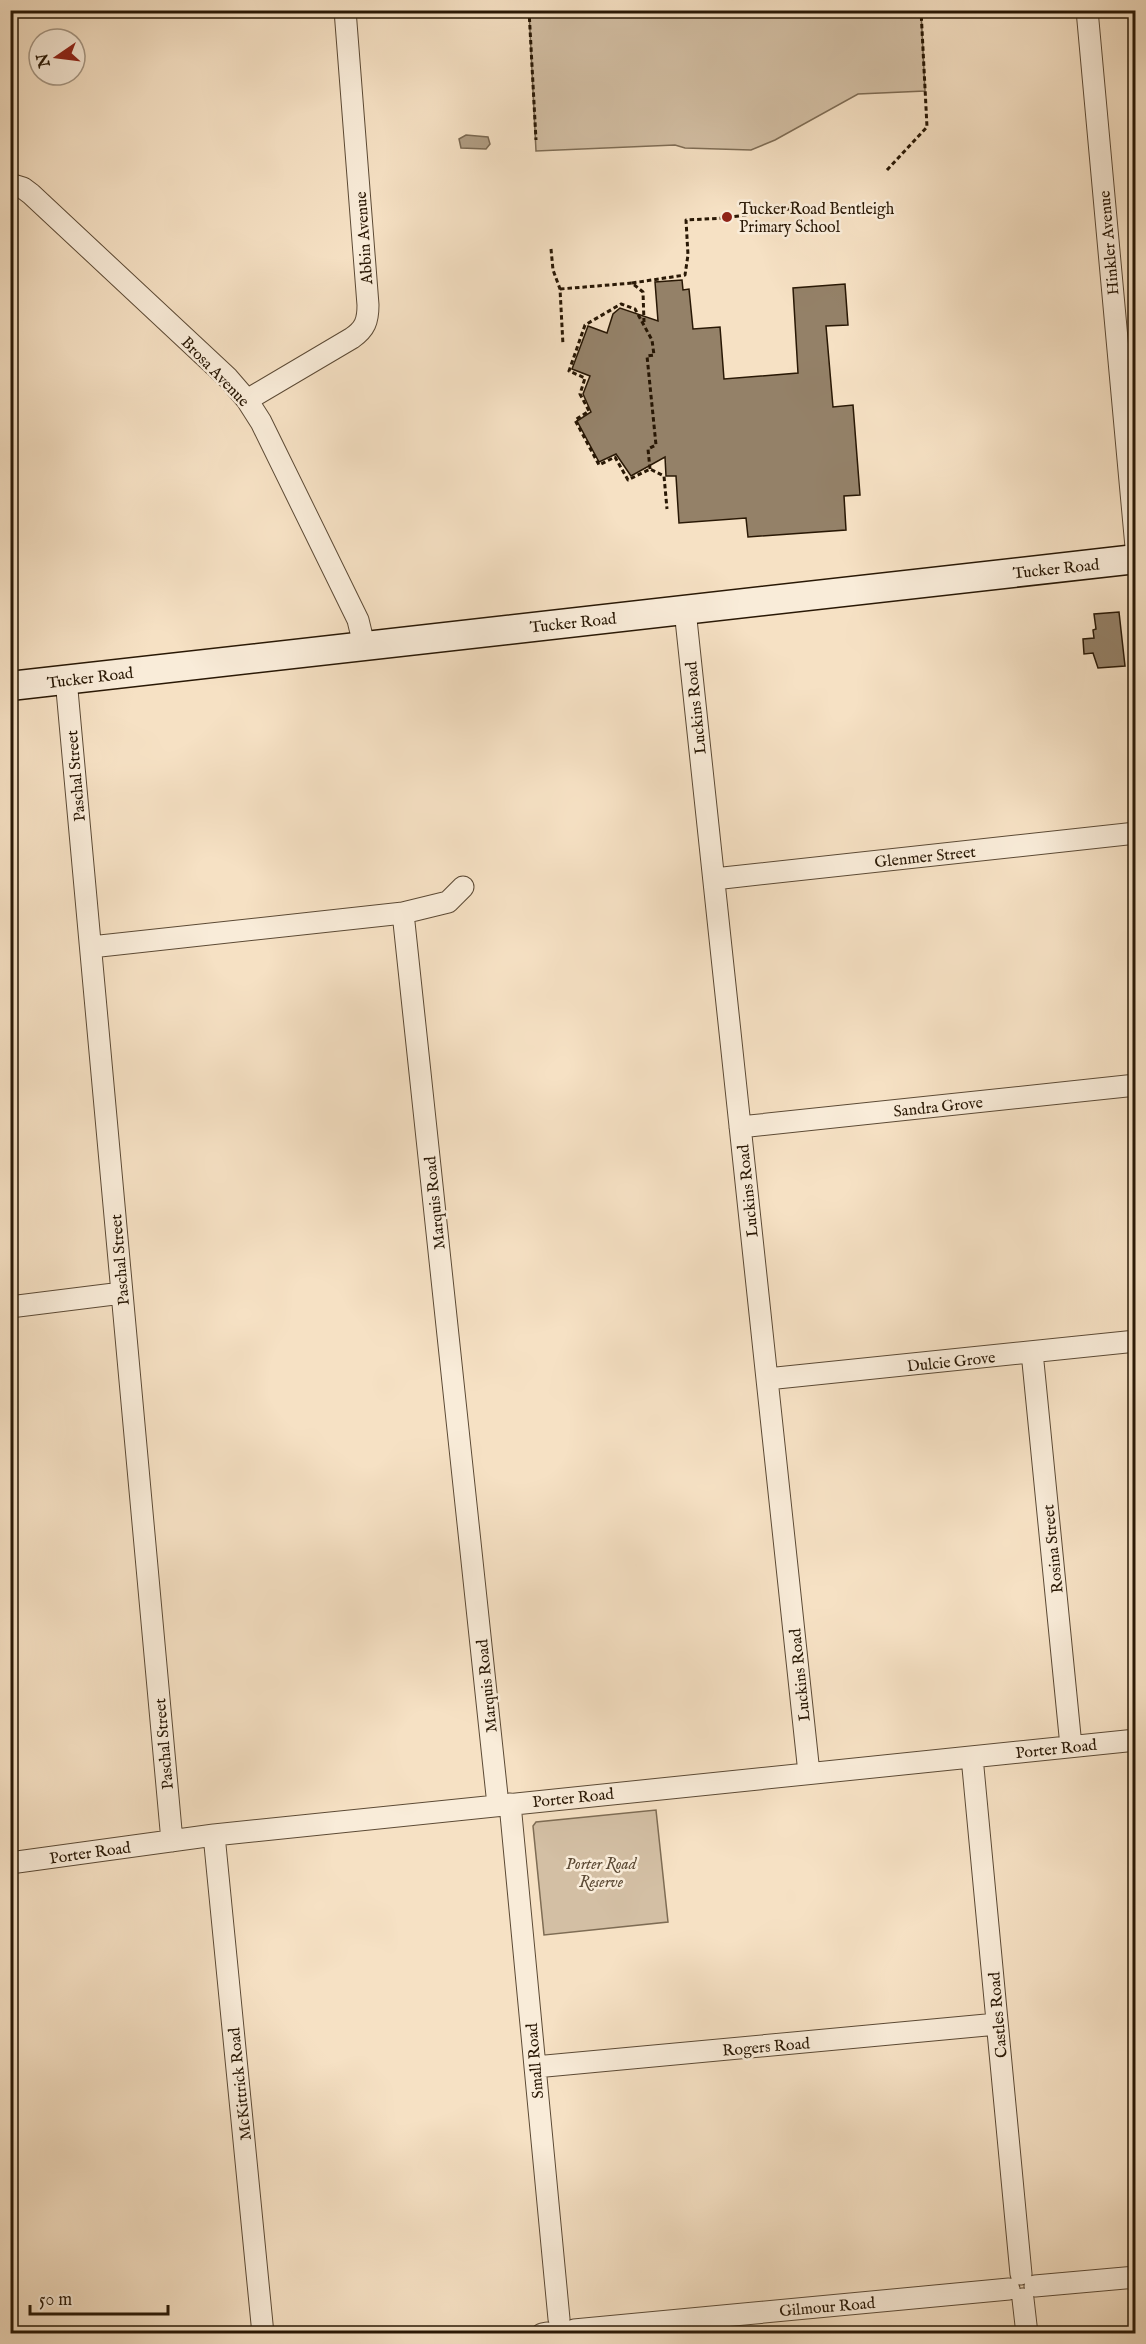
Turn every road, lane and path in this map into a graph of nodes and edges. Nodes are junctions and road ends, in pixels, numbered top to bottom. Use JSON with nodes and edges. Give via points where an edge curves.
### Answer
{"nodes":[{"id":1,"x":345,"y":10,"type":"edge"},
{"id":2,"x":529,"y":10,"type":"edge"},
{"id":3,"x":921,"y":10,"type":"edge"},
{"id":4,"x":1087,"y":10,"type":"edge"},
{"id":5,"x":536,"y":140,"type":"dead end"},
{"id":6,"x":887,"y":170,"type":"dead end"},
{"id":7,"x":10,"y":184,"type":"edge"},
{"id":8,"x":789,"y":209,"type":"dead end"},
{"id":9,"x":551,"y":249,"type":"dead end"},
{"id":10,"x":632,"y":283,"type":"junction"},
{"id":11,"x":560,"y":289,"type":"junction"},
{"id":12,"x":644,"y":324,"type":"junction"},
{"id":13,"x":563,"y":345,"type":"dead end"},
{"id":14,"x":247,"y":400,"type":"junction"},
{"id":15,"x":650,"y":469,"type":"junction"},
{"id":16,"x":667,"y":509,"type":"dead end"},
{"id":17,"x":1136,"y":547,"type":"edge"},
{"id":18,"x":1136,"y":560,"type":"edge"},
{"id":19,"x":685,"y":610,"type":"junction"},
{"id":20,"x":364,"y":645,"type":"junction"},
{"id":21,"x":66,"y":679,"type":"junction"},
{"id":22,"x":10,"y":686,"type":"edge"},
{"id":23,"x":1136,"y":833,"type":"edge"},
{"id":24,"x":714,"y":879,"type":"junction"},
{"id":25,"x":463,"y":887,"type":"dead end"},
{"id":26,"x":403,"y":913,"type":"junction"},
{"id":27,"x":91,"y":947,"type":"junction"},
{"id":28,"x":1136,"y":1085,"type":"edge"},
{"id":29,"x":740,"y":1127,"type":"junction"},
{"id":30,"x":122,"y":1293,"type":"junction"},
{"id":31,"x":10,"y":1307,"type":"edge"},
{"id":32,"x":1136,"y":1341,"type":"edge"},
{"id":33,"x":1032,"y":1352,"type":"junction"},
{"id":34,"x":767,"y":1379,"type":"junction"},
{"id":35,"x":1136,"y":1740,"type":"edge"},
{"id":36,"x":1071,"y":1746,"type":"junction"},
{"id":37,"x":972,"y":1757,"type":"junction"},
{"id":38,"x":809,"y":1773,"type":"junction"},
{"id":39,"x":504,"y":1805,"type":"junction"},
{"id":40,"x":214,"y":1835,"type":"junction"},
{"id":41,"x":172,"y":1840,"type":"junction"},
{"id":42,"x":10,"y":1863,"type":"edge"},
{"id":43,"x":997,"y":2024,"type":"junction"},
{"id":44,"x":535,"y":2067,"type":"junction"},
{"id":45,"x":1136,"y":2277,"type":"edge"},
{"id":46,"x":1022,"y":2287,"type":"junction"},
{"id":47,"x":560,"y":2330,"type":"edge"},
{"id":48,"x":263,"y":2334,"type":"edge"},
{"id":49,"x":542,"y":2334,"type":"edge"},
{"id":50,"x":1027,"y":2334,"type":"edge"}],
"edges":[{"from":1,"to":14,"type":"street","name":"Abbin Avenue","via":[[367,322],[360,333]]},
{"from":2,"to":5,"type":"path"},
{"from":3,"to":6,"type":"path","via":[[927,127]]},
{"from":4,"to":17,"type":"street","name":"Hinkler Avenue"},
{"from":7,"to":14,"type":"street","name":"Brosa Avenue","via":[[31,194]]},
{"from":8,"to":10,"type":"path","via":[[686,220],[685,275]]},
{"from":9,"to":11,"type":"path"},
{"from":10,"to":11,"type":"path"},
{"from":10,"to":12,"type":"path","via":[[644,292]]},
{"from":11,"to":13,"type":"path"},
{"from":12,"to":15,"type":"path","via":[[654,355],[647,356],[656,445],[648,449]]},
{"from":12,"to":15,"type":"path","via":[[635,309],[621,304],[585,325],[569,371],[585,378],[580,394],[589,411],[575,420],[598,465],[615,457],[628,480]]},
{"from":14,"to":20,"type":"street","name":"Brosa Avenue","via":[[358,620]]},
{"from":15,"to":16,"type":"path","via":[[664,476]]},
{"from":18,"to":19,"type":"street","name":"Tucker Road"},
{"from":19,"to":20,"type":"street","name":"Tucker Road"},
{"from":19,"to":24,"type":"street","name":"Luckins Road"},
{"from":20,"to":21,"type":"street","name":"Tucker Road"},
{"from":21,"to":22,"type":"street","name":"Tucker Road"},
{"from":21,"to":27,"type":"street","name":"Paschal Street"},
{"from":23,"to":24,"type":"street","name":"Glenmer Street"},
{"from":24,"to":29,"type":"street","name":"Luckins Road"},
{"from":25,"to":26,"type":"street","via":[[448,902]]},
{"from":26,"to":27,"type":"street"},
{"from":26,"to":39,"type":"street","name":"Marquis Road"},
{"from":27,"to":30,"type":"street","name":"Paschal Street"},
{"from":28,"to":29,"type":"street","name":"Sandra Grove"},
{"from":29,"to":34,"type":"street","name":"Luckins Road"},
{"from":30,"to":31,"type":"street"},
{"from":30,"to":41,"type":"street","name":"Paschal Street"},
{"from":32,"to":33,"type":"street","name":"Dulcie Grove"},
{"from":33,"to":34,"type":"street","name":"Dulcie Grove"},
{"from":33,"to":36,"type":"street","name":"Rosina Street"},
{"from":34,"to":38,"type":"street","name":"Luckins Road"},
{"from":35,"to":36,"type":"street","name":"Porter Road"},
{"from":36,"to":37,"type":"street","name":"Porter Road"},
{"from":37,"to":38,"type":"street","name":"Porter Road"},
{"from":37,"to":43,"type":"street","name":"Castles Road"},
{"from":38,"to":39,"type":"street","name":"Porter Road"},
{"from":39,"to":40,"type":"street","name":"Porter Road"},
{"from":39,"to":44,"type":"street","name":"Small Road"},
{"from":40,"to":41,"type":"street","name":"Porter Road"},
{"from":40,"to":48,"type":"street","name":"McKittrick Road"},
{"from":41,"to":42,"type":"street","name":"Porter Road"},
{"from":43,"to":44,"type":"street","name":"Rogers Road"},
{"from":43,"to":46,"type":"street","name":"Castles Road"},
{"from":44,"to":47,"type":"street","name":"Small Road"},
{"from":45,"to":46,"type":"street","name":"Gilmour Road"},
{"from":46,"to":47,"type":"street","name":"Gilmour Road"},
{"from":46,"to":50,"type":"street","name":"Castles Road"},
{"from":47,"to":49,"type":"street","name":"Gilmour Road"}]}
